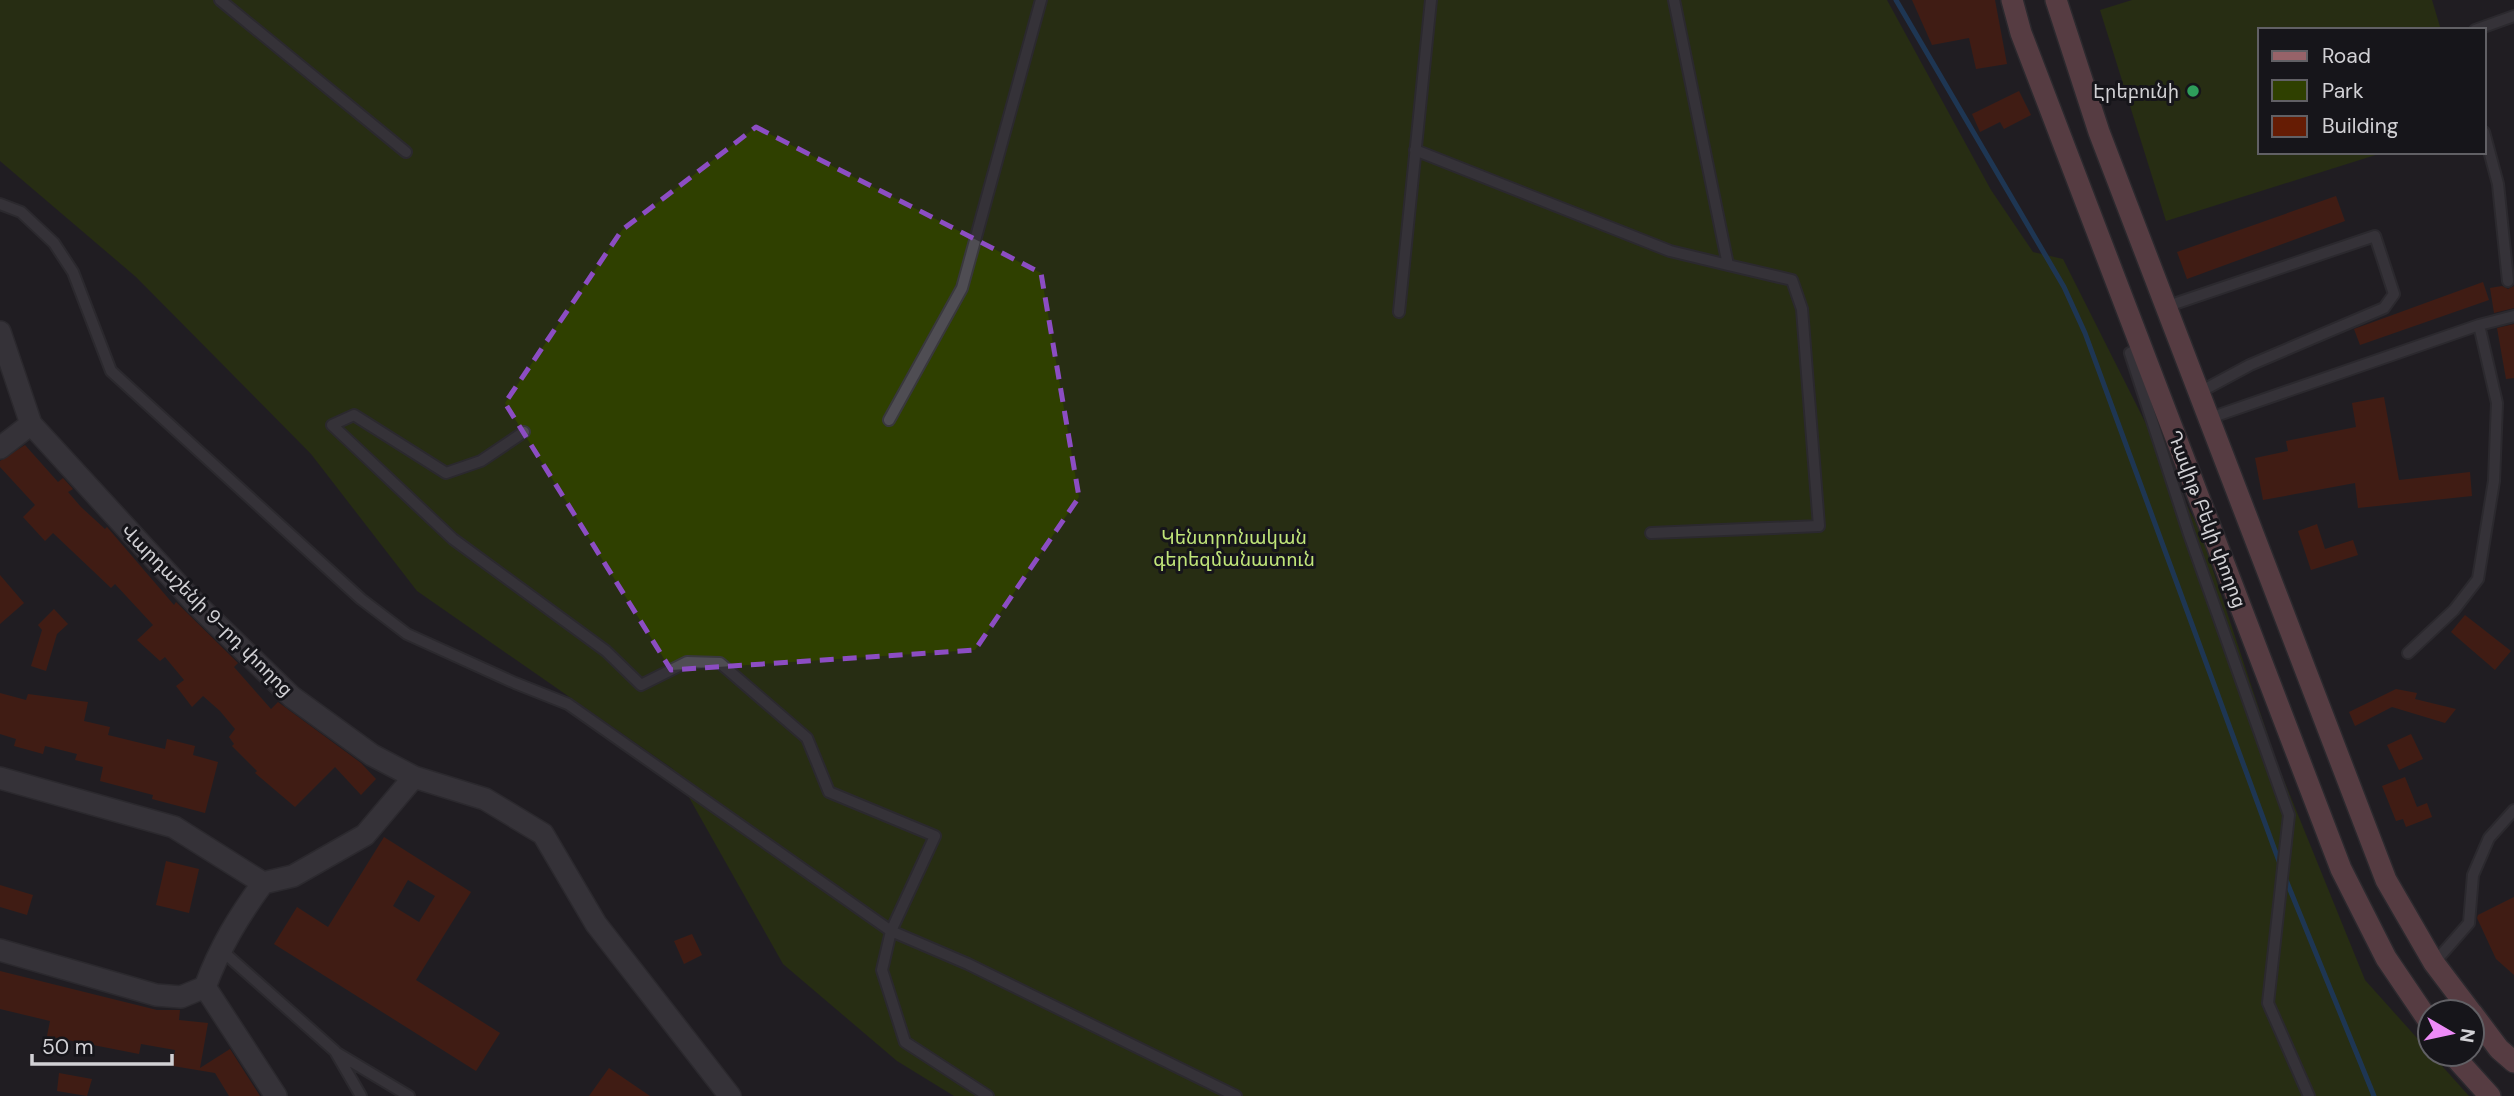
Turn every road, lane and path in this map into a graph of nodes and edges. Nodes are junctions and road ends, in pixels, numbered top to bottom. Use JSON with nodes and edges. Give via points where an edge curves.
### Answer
{"nodes":[{"id":1,"x":220,"y":0,"type":"edge"},
{"id":2,"x":1041,"y":0,"type":"edge"},
{"id":3,"x":1431,"y":0,"type":"edge"},
{"id":4,"x":1674,"y":0,"type":"edge"},
{"id":5,"x":2012,"y":0,"type":"edge"},
{"id":6,"x":2056,"y":0,"type":"edge"},
{"id":7,"x":2514,"y":16,"type":"edge"},
{"id":8,"x":2480,"y":28,"type":"edge"},
{"id":9,"x":2486,"y":139,"type":"edge"},
{"id":10,"x":1415,"y":150,"type":"junction"},
{"id":11,"x":406,"y":152,"type":"dead end"},
{"id":12,"x":0,"y":204,"type":"edge"},
{"id":13,"x":1728,"y":265,"type":"junction"},
{"id":14,"x":2508,"y":281,"type":"dead end"},
{"id":15,"x":2165,"y":307,"type":"junction"},
{"id":16,"x":1399,"y":312,"type":"dead end"},
{"id":17,"x":2514,"y":316,"type":"edge"},
{"id":18,"x":2479,"y":325,"type":"junction"},
{"id":19,"x":0,"y":332,"type":"edge"},
{"id":20,"x":2141,"y":347,"type":"junction"},
{"id":21,"x":2198,"y":393,"type":"junction"},
{"id":22,"x":2207,"y":419,"type":"junction"},
{"id":23,"x":889,"y":420,"type":"dead end"},
{"id":24,"x":31,"y":424,"type":"junction"},
{"id":25,"x":524,"y":432,"type":"dead end"},
{"id":26,"x":0,"y":448,"type":"edge"},
{"id":27,"x":1651,"y":533,"type":"dead end"},
{"id":28,"x":2408,"y":653,"type":"dead end"},
{"id":29,"x":414,"y":777,"type":"junction"},
{"id":30,"x":0,"y":778,"type":"edge"},
{"id":31,"x":2514,"y":810,"type":"edge"},
{"id":32,"x":263,"y":883,"type":"junction"},
{"id":33,"x":891,"y":931,"type":"junction"},
{"id":34,"x":219,"y":948,"type":"junction"},
{"id":35,"x":0,"y":950,"type":"edge"},
{"id":36,"x":2434,"y":963,"type":"junction"},
{"id":37,"x":205,"y":987,"type":"junction"},
{"id":38,"x":2461,"y":998,"type":"edge"},
{"id":39,"x":2416,"y":1002,"type":"edge"},
{"id":40,"x":2486,"y":1032,"type":"edge"},
{"id":41,"x":335,"y":1051,"type":"junction"},
{"id":42,"x":2514,"y":1062,"type":"edge"},
{"id":43,"x":2465,"y":1068,"type":"edge"},
{"id":44,"x":276,"y":1096,"type":"edge"},
{"id":45,"x":361,"y":1096,"type":"edge"},
{"id":46,"x":409,"y":1096,"type":"edge"},
{"id":47,"x":730,"y":1096,"type":"edge"},
{"id":48,"x":988,"y":1096,"type":"edge"},
{"id":49,"x":1236,"y":1096,"type":"edge"},
{"id":50,"x":2309,"y":1096,"type":"edge"},
{"id":51,"x":2490,"y":1096,"type":"edge"}],
"edges":[{"from":1,"to":11,"type":"lane"},
{"from":2,"to":23,"type":"lane","via":[[962,288]]},
{"from":3,"to":10,"type":"lane"},
{"from":4,"to":13,"type":"lane"},
{"from":5,"to":20,"type":"main road","name":"Դավիթ Բեկի փողոց"},
{"from":6,"to":15,"type":"main road","name":"Դավիթ Բեկի փողոց","via":[[2099,132]]},
{"from":7,"to":8,"type":"lane"},
{"from":9,"to":14,"type":"lane","via":[[2498,184]]},
{"from":10,"to":13,"type":"lane","via":[[1670,251]]},
{"from":10,"to":16,"type":"lane"},
{"from":12,"to":33,"type":"lane","via":[[20,212],[54,243],[73,272],[111,371],[361,599],[407,634],[568,704]]},
{"from":13,"to":27,"type":"lane","via":[[1792,281],[1799,300],[1819,527]]},
{"from":15,"to":21,"type":"main road","name":"Դավիթ Բեկի փողոց"},
{"from":15,"to":21,"type":"lane","via":[[2375,236],[2394,294],[2384,308],[2250,365]]},
{"from":17,"to":18,"type":"lane"},
{"from":18,"to":22,"type":"lane"},
{"from":18,"to":28,"type":"lane","via":[[2497,403],[2494,481],[2478,579],[2454,610]]},
{"from":19,"to":24,"type":"street","name":"Վարդաշենի 9-րդ փողոց"},
{"from":20,"to":39,"type":"main road","name":"Դավիթ Բեկի փողոց","via":[[2342,869],[2386,958]]},
{"from":20,"to":50,"type":"lane","via":[[2130,353],[2289,815],[2268,1003]]},
{"from":21,"to":22,"type":"main road","name":"Դավիթ Բեկի փողոց"},
{"from":22,"to":36,"type":"main road","name":"Դավիթ Բեկի փողոց","via":[[2386,880]]},
{"from":24,"to":26,"type":"street"},
{"from":24,"to":29,"type":"street","name":"Վարդաշենի 9-րդ փողոց","via":[[196,604],[292,697],[372,755]]},
{"from":25,"to":33,"type":"lane","via":[[481,461],[446,473],[354,415],[332,425],[453,539],[606,651],[641,685],[687,662],[720,663],[807,738],[830,792],[934,836]]},
{"from":29,"to":32,"type":"street","via":[[365,835],[293,876]]},
{"from":29,"to":47,"type":"street","name":"Վարդաշենի 9-րդ փողոց","via":[[485,799],[543,834],[596,923]]},
{"from":30,"to":32,"type":"street","via":[[174,827]]},
{"from":31,"to":36,"type":"lane","via":[[2489,838],[2473,875],[2469,923]]},
{"from":32,"to":34,"type":"street"},
{"from":33,"to":48,"type":"lane","via":[[882,970],[905,1042]]},
{"from":33,"to":49,"type":"lane"},
{"from":34,"to":37,"type":"street"},
{"from":34,"to":41,"type":"lane"},
{"from":35,"to":37,"type":"street","via":[[156,995],[181,996]]},
{"from":36,"to":38,"type":"main road","name":"Դավիթ Բեկի փողոց"},
{"from":37,"to":44,"type":"street"},
{"from":40,"to":42,"type":"main road","name":"Դավիթ Բեկի փողոց"},
{"from":41,"to":45,"type":"lane"},
{"from":41,"to":46,"type":"lane"},
{"from":43,"to":51,"type":"main road"}]}
